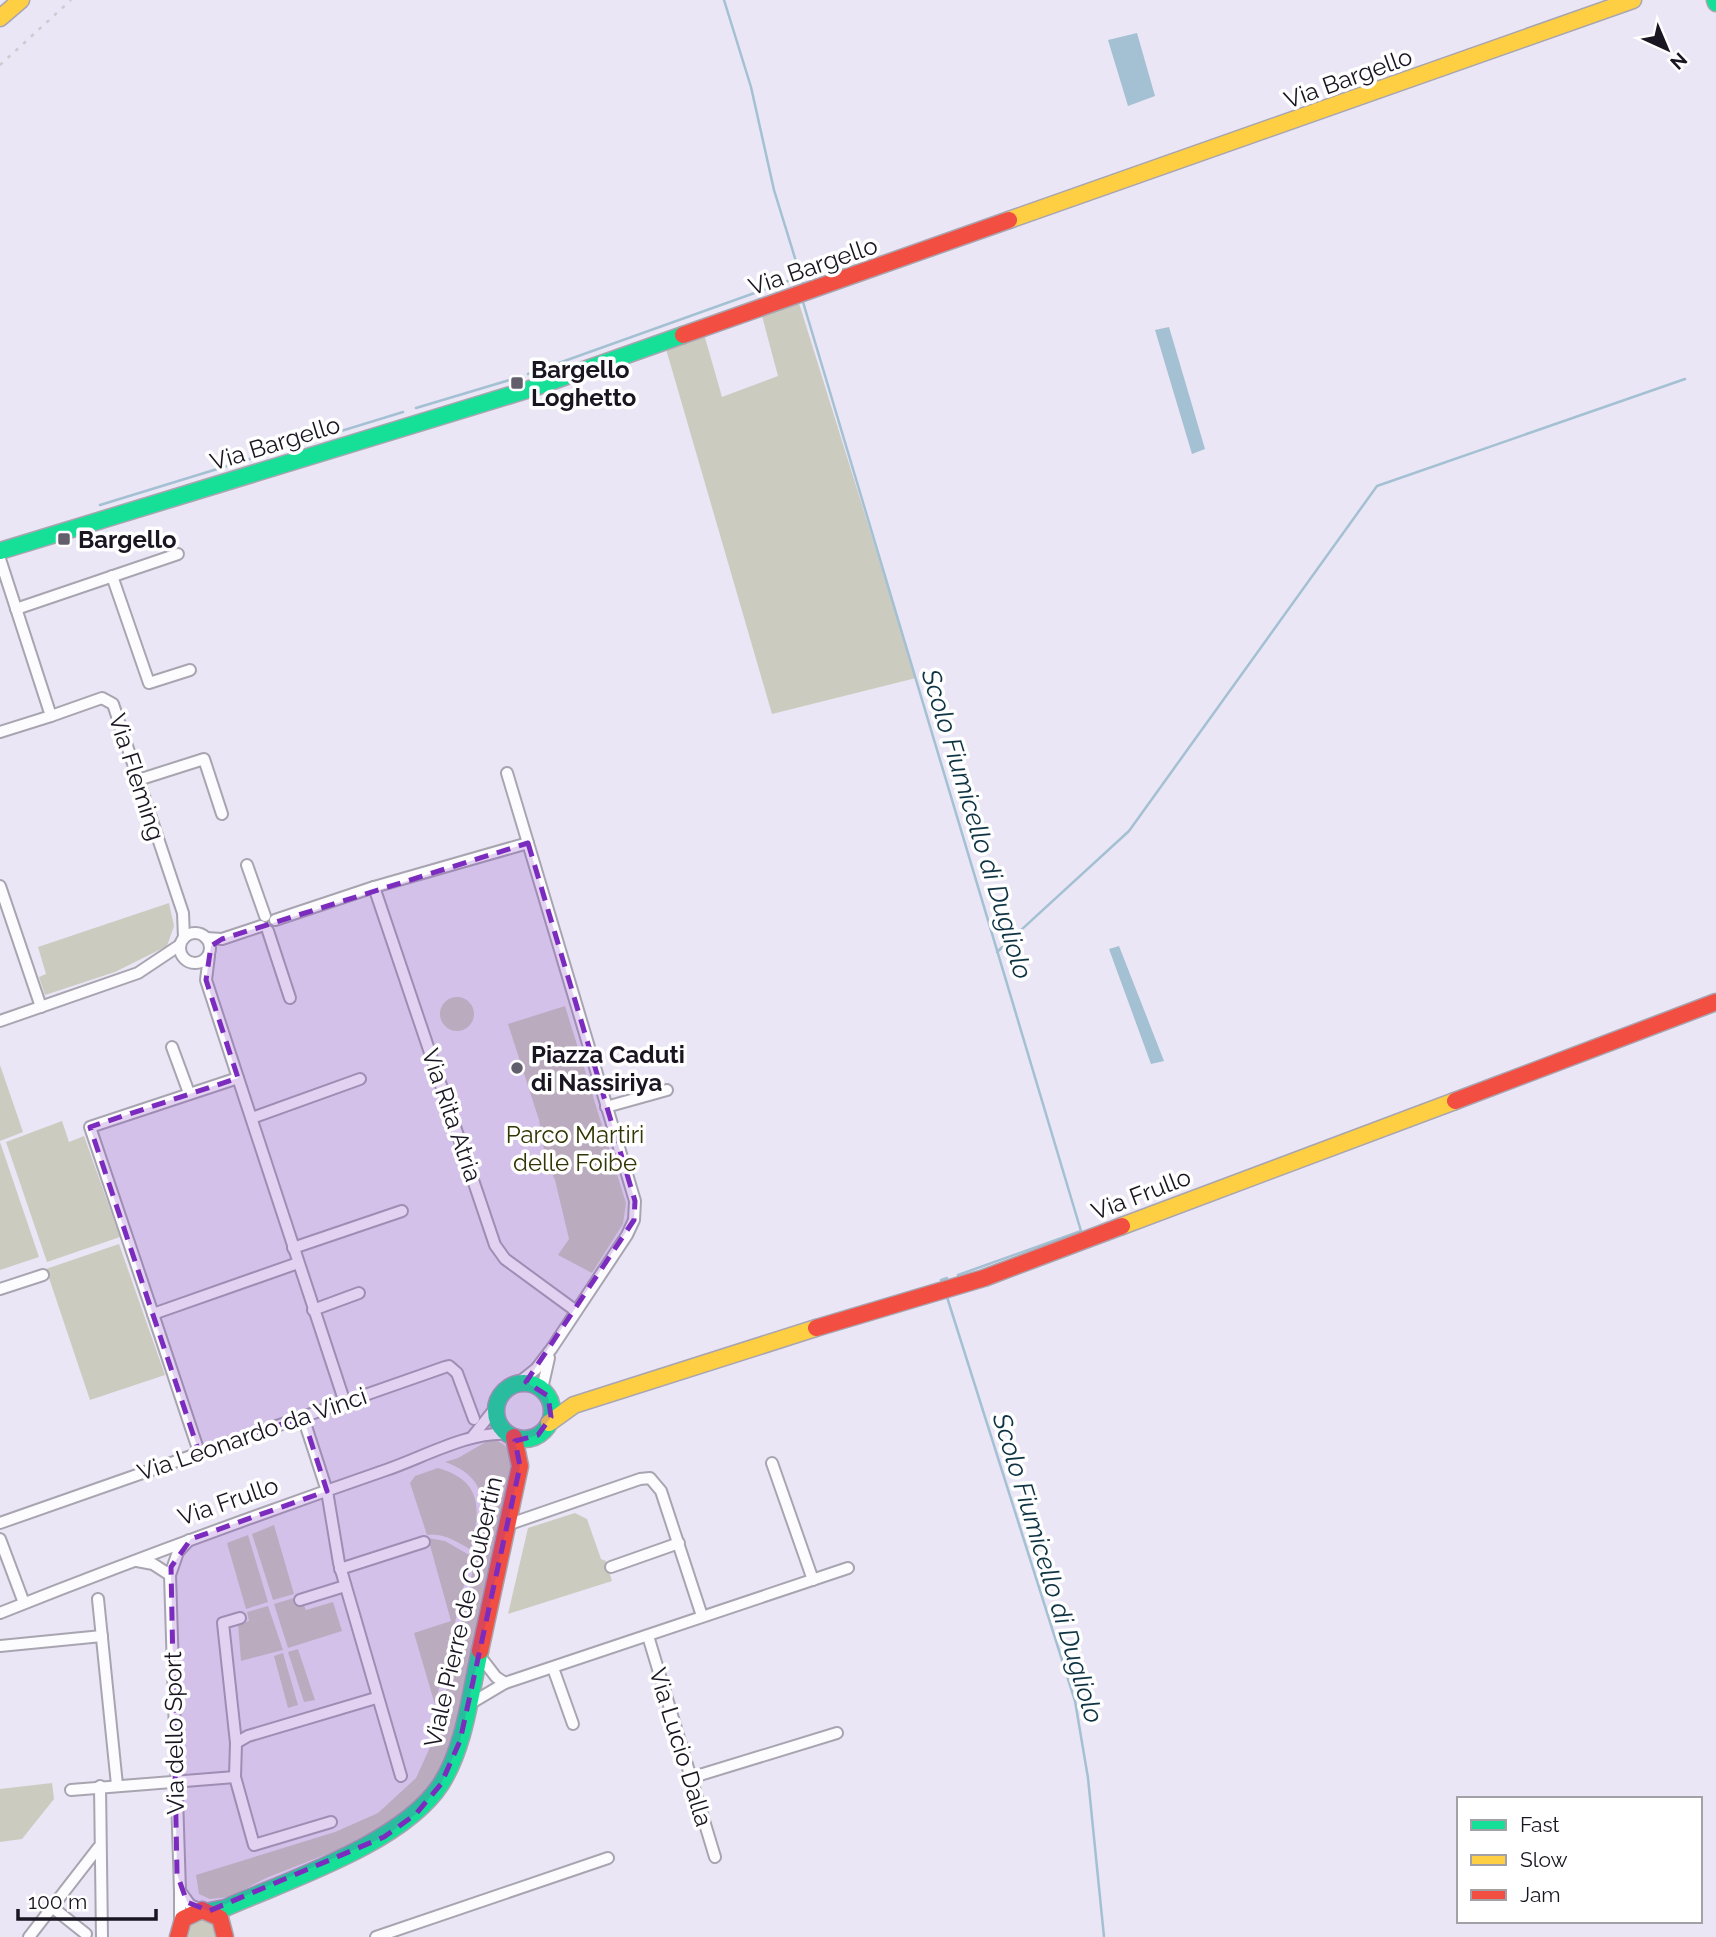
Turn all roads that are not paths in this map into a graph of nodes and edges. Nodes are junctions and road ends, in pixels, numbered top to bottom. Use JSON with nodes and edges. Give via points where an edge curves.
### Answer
{"nodes":[{"id":1,"x":21,"y":0,"type":"edge"},
{"id":2,"x":1633,"y":0,"type":"edge"},
{"id":3,"x":0,"y":18,"type":"edge"},
{"id":4,"x":0,"y":551,"type":"edge"},
{"id":5,"x":178,"y":554,"type":"dead end"},
{"id":6,"x":1,"y":566,"type":"edge"},
{"id":7,"x":112,"y":576,"type":"junction"},
{"id":8,"x":16,"y":609,"type":"junction"},
{"id":9,"x":190,"y":670,"type":"dead end"},
{"id":10,"x":51,"y":716,"type":"junction"},
{"id":11,"x":0,"y":732,"type":"edge"},
{"id":12,"x":507,"y":774,"type":"dead end"},
{"id":13,"x":138,"y":780,"type":"junction"},
{"id":14,"x":222,"y":814,"type":"dead end"},
{"id":15,"x":528,"y":843,"type":"junction"},
{"id":16,"x":247,"y":865,"type":"dead end"},
{"id":17,"x":0,"y":886,"type":"edge"},
{"id":18,"x":374,"y":887,"type":"junction"},
{"id":19,"x":183,"y":913,"type":"junction"},
{"id":20,"x":267,"y":923,"type":"junction"},
{"id":21,"x":182,"y":941,"type":"junction"},
{"id":22,"x":206,"y":943,"type":"junction"},
{"id":23,"x":159,"y":961,"type":"junction"},
{"id":24,"x":190,"y":962,"type":"junction"},
{"id":25,"x":206,"y":980,"type":"junction"},
{"id":26,"x":290,"y":998,"type":"dead end"},
{"id":27,"x":1716,"y":1002,"type":"edge"},
{"id":28,"x":41,"y":1007,"type":"junction"},
{"id":29,"x":0,"y":1021,"type":"edge"},
{"id":30,"x":172,"y":1047,"type":"dead end"},
{"id":31,"x":238,"y":1078,"type":"junction"},
{"id":32,"x":360,"y":1079,"type":"dead end"},
{"id":33,"x":667,"y":1090,"type":"dead end"},
{"id":34,"x":189,"y":1093,"type":"junction"},
{"id":35,"x":607,"y":1107,"type":"junction"},
{"id":36,"x":252,"y":1118,"type":"junction"},
{"id":37,"x":402,"y":1211,"type":"dead end"},
{"id":38,"x":293,"y":1248,"type":"junction"},
{"id":39,"x":298,"y":1263,"type":"junction"},
{"id":40,"x":43,"y":1275,"type":"dead end"},
{"id":41,"x":0,"y":1289,"type":"edge"},
{"id":42,"x":359,"y":1293,"type":"dead end"},
{"id":43,"x":313,"y":1310,"type":"junction"},
{"id":44,"x":576,"y":1311,"type":"junction"},
{"id":45,"x":153,"y":1314,"type":"junction"},
{"id":46,"x":552,"y":1348,"type":"junction"},
{"id":47,"x":517,"y":1384,"type":"junction"},
{"id":48,"x":545,"y":1393,"type":"junction"},
{"id":49,"x":345,"y":1403,"type":"junction"},
{"id":50,"x":574,"y":1405,"type":"junction"},
{"id":51,"x":497,"y":1406,"type":"junction"},
{"id":52,"x":303,"y":1417,"type":"junction"},
{"id":53,"x":474,"y":1419,"type":"dead end"},
{"id":54,"x":550,"y":1423,"type":"junction"},
{"id":55,"x":511,"y":1435,"type":"junction"},
{"id":56,"x":538,"y":1435,"type":"junction"},
{"id":57,"x":473,"y":1436,"type":"junction"},
{"id":58,"x":199,"y":1452,"type":"junction"},
{"id":59,"x":772,"y":1463,"type":"dead end"},
{"id":60,"x":520,"y":1466,"type":"junction"},
{"id":61,"x":327,"y":1491,"type":"junction"},
{"id":62,"x":0,"y":1523,"type":"edge"},
{"id":63,"x":507,"y":1525,"type":"junction"},
{"id":64,"x":0,"y":1539,"type":"edge"},
{"id":65,"x":191,"y":1539,"type":"junction"},
{"id":66,"x":424,"y":1542,"type":"dead end"},
{"id":67,"x":679,"y":1543,"type":"junction"},
{"id":68,"x":162,"y":1549,"type":"junction"},
{"id":69,"x":134,"y":1560,"type":"junction"},
{"id":70,"x":611,"y":1567,"type":"dead end"},
{"id":71,"x":848,"y":1568,"type":"dead end"},
{"id":72,"x":340,"y":1569,"type":"junction"},
{"id":73,"x":169,"y":1571,"type":"junction"},
{"id":74,"x":813,"y":1580,"type":"junction"},
{"id":75,"x":345,"y":1586,"type":"junction"},
{"id":76,"x":98,"y":1599,"type":"dead end"},
{"id":77,"x":300,"y":1600,"type":"dead end"},
{"id":78,"x":24,"y":1603,"type":"junction"},
{"id":79,"x":0,"y":1613,"type":"edge"},
{"id":80,"x":702,"y":1616,"type":"junction"},
{"id":81,"x":240,"y":1618,"type":"dead end"},
{"id":82,"x":102,"y":1636,"type":"junction"},
{"id":83,"x":648,"y":1636,"type":"junction"},
{"id":84,"x":0,"y":1646,"type":"edge"},
{"id":85,"x":479,"y":1654,"type":"junction"},
{"id":86,"x":553,"y":1668,"type":"junction"},
{"id":87,"x":474,"y":1678,"type":"junction"},
{"id":88,"x":499,"y":1683,"type":"junction"},
{"id":89,"x":376,"y":1698,"type":"junction"},
{"id":90,"x":468,"y":1705,"type":"junction"},
{"id":91,"x":573,"y":1724,"type":"dead end"},
{"id":92,"x":837,"y":1733,"type":"dead end"},
{"id":93,"x":236,"y":1743,"type":"junction"},
{"id":94,"x":401,"y":1776,"type":"dead end"},
{"id":95,"x":235,"y":1777,"type":"junction"},
{"id":96,"x":690,"y":1779,"type":"junction"},
{"id":97,"x":176,"y":1783,"type":"junction"},
{"id":98,"x":117,"y":1785,"type":"junction"},
{"id":99,"x":100,"y":1786,"type":"junction"},
{"id":100,"x":71,"y":1790,"type":"dead end"},
{"id":101,"x":331,"y":1822,"type":"dead end"},
{"id":102,"x":99,"y":1847,"type":"junction"},
{"id":103,"x":715,"y":1857,"type":"dead end"},
{"id":104,"x":608,"y":1858,"type":"dead end"},
{"id":105,"x":180,"y":1891,"type":"junction"},
{"id":106,"x":243,"y":1898,"type":"junction"},
{"id":107,"x":52,"y":1908,"type":"junction"},
{"id":108,"x":206,"y":1910,"type":"junction"},
{"id":109,"x":179,"y":1931,"type":"edge"},
{"id":110,"x":225,"y":1932,"type":"edge"},
{"id":111,"x":86,"y":1934,"type":"dead end"},
{"id":112,"x":29,"y":1937,"type":"edge"},
{"id":113,"x":102,"y":1937,"type":"edge"},
{"id":114,"x":376,"y":1937,"type":"edge"}],
"edges":[{"from":1,"to":3,"type":"street"},
{"from":2,"to":4,"type":"street","name":"Via Bargello","via":[[530,389]]},
{"from":5,"to":7,"type":"street"},
{"from":6,"to":8,"type":"street"},
{"from":7,"to":8,"type":"street"},
{"from":7,"to":9,"type":"street","via":[[149,683]]},
{"from":8,"to":10,"type":"street"},
{"from":10,"to":11,"type":"street"},
{"from":10,"to":13,"type":"street","name":"Via Fleming","via":[[102,698],[111,701]]},
{"from":12,"to":15,"type":"street"},
{"from":13,"to":14,"type":"street","via":[[204,759]]},
{"from":13,"to":19,"type":"street","name":"Via Fleming"},
{"from":15,"to":18,"type":"street"},
{"from":15,"to":35,"type":"street"},
{"from":16,"to":20,"type":"street"},
{"from":17,"to":28,"type":"street"},
{"from":18,"to":20,"type":"street"},
{"from":18,"to":44,"type":"street","name":"Via Rita Atria","via":[[495,1244],[505,1259]]},
{"from":19,"to":21,"type":"street","name":"Via Fleming"},
{"from":19,"to":22,"type":"street","name":"Via Fleming"},
{"from":20,"to":22,"type":"street"},
{"from":20,"to":26,"type":"street"},
{"from":21,"to":22,"type":"street"},
{"from":21,"to":23,"type":"street"},
{"from":21,"to":24,"type":"street","name":"Via Fleming","via":[[181,954]]},
{"from":22,"to":24,"type":"street","via":[[201,963]]},
{"from":22,"to":25,"type":"street"},
{"from":23,"to":24,"type":"street"},
{"from":23,"to":28,"type":"street","via":[[130,977]]},
{"from":24,"to":25,"type":"street","name":"Via Fleming"},
{"from":25,"to":31,"type":"street"},
{"from":27,"to":50,"type":"street","name":"Via Frullo","via":[[984,1278]]},
{"from":28,"to":29,"type":"street"},
{"from":30,"to":34,"type":"street"},
{"from":31,"to":34,"type":"street"},
{"from":31,"to":36,"type":"street"},
{"from":32,"to":36,"type":"street"},
{"from":33,"to":35,"type":"street"},
{"from":34,"to":45,"type":"street","via":[[90,1127]]},
{"from":35,"to":44,"type":"street","via":[[635,1201],[634,1220]]},
{"from":36,"to":38,"type":"street"},
{"from":37,"to":38,"type":"street"},
{"from":38,"to":39,"type":"street"},
{"from":39,"to":43,"type":"street"},
{"from":39,"to":45,"type":"street"},
{"from":40,"to":41,"type":"street"},
{"from":42,"to":43,"type":"street"},
{"from":43,"to":49,"type":"street"},
{"from":44,"to":46,"type":"street"},
{"from":45,"to":58,"type":"street"},
{"from":46,"to":47,"type":"street"},
{"from":46,"to":48,"type":"street"},
{"from":47,"to":48,"type":"street","via":[[529,1383]]},
{"from":47,"to":51,"type":"street","via":[[502,1394]]},
{"from":48,"to":50,"type":"street"},
{"from":48,"to":54,"type":"street","via":[[552,1413]]},
{"from":49,"to":52,"type":"street","name":"Via Leonardo da Vinci"},
{"from":49,"to":53,"type":"street","name":"Via Leonardo da Vinci","via":[[449,1366],[457,1373]]},
{"from":50,"to":54,"type":"street","name":"Via Frullo"},
{"from":51,"to":55,"type":"street","via":[[498,1419]]},
{"from":51,"to":57,"type":"street"},
{"from":52,"to":58,"type":"street","name":"Via Leonardo da Vinci"},
{"from":52,"to":61,"type":"street"},
{"from":54,"to":56,"type":"street"},
{"from":55,"to":56,"type":"street"},
{"from":55,"to":57,"type":"street"},
{"from":55,"to":60,"type":"street","name":"Viale Pierre de Coubertin"},
{"from":56,"to":60,"type":"street","name":"Viale Pierre de Coubertin"},
{"from":57,"to":61,"type":"street","name":"Via Frullo"},
{"from":58,"to":62,"type":"street","name":"Via Leonardo da Vinci"},
{"from":59,"to":74,"type":"street"},
{"from":60,"to":63,"type":"street","name":"Viale Pierre de Coubertin"},
{"from":61,"to":65,"type":"street","name":"Via Frullo"},
{"from":61,"to":72,"type":"street"},
{"from":63,"to":67,"type":"street","via":[[650,1478],[661,1491]]},
{"from":63,"to":85,"type":"street","name":"Viale Pierre de Coubertin"},
{"from":64,"to":78,"type":"street"},
{"from":65,"to":68,"type":"street","name":"Via Frullo"},
{"from":65,"to":73,"type":"street"},
{"from":66,"to":72,"type":"street"},
{"from":67,"to":70,"type":"street"},
{"from":67,"to":80,"type":"street"},
{"from":68,"to":69,"type":"street","name":"Via Frullo"},
{"from":68,"to":73,"type":"street","name":"Via dello Sport","via":[[170,1560]]},
{"from":69,"to":73,"type":"street"},
{"from":69,"to":78,"type":"street","name":"Via Frullo"},
{"from":71,"to":74,"type":"street"},
{"from":72,"to":75,"type":"street"},
{"from":73,"to":97,"type":"street","name":"Via dello Sport"},
{"from":74,"to":80,"type":"street"},
{"from":75,"to":77,"type":"street"},
{"from":75,"to":89,"type":"street"},
{"from":76,"to":82,"type":"street"},
{"from":78,"to":79,"type":"street","name":"Via Frullo"},
{"from":80,"to":83,"type":"street"},
{"from":81,"to":93,"type":"street","via":[[223,1623]]},
{"from":82,"to":84,"type":"street"},
{"from":82,"to":98,"type":"street"},
{"from":83,"to":86,"type":"street"},
{"from":83,"to":96,"type":"street","name":"Via Lucio Dalla"},
{"from":85,"to":87,"type":"street","name":"Viale Pierre de Coubertin"},
{"from":85,"to":88,"type":"street"},
{"from":86,"to":88,"type":"street"},
{"from":86,"to":91,"type":"street"},
{"from":87,"to":88,"type":"street"},
{"from":87,"to":90,"type":"street","name":"Viale Pierre de Coubertin"},
{"from":88,"to":90,"type":"street"},
{"from":89,"to":93,"type":"street"},
{"from":89,"to":94,"type":"street"},
{"from":90,"to":106,"type":"street","name":"Viale Pierre de Coubertin","via":[[452,1763],[433,1796],[416,1814],[384,1837]]},
{"from":92,"to":96,"type":"street"},
{"from":93,"to":95,"type":"street"},
{"from":95,"to":97,"type":"street"},
{"from":95,"to":101,"type":"street","via":[[254,1845]]},
{"from":96,"to":103,"type":"street","name":"Via Lucio Dalla"},
{"from":97,"to":98,"type":"street"},
{"from":97,"to":105,"type":"street","name":"Via dello Sport"},
{"from":98,"to":99,"type":"street"},
{"from":99,"to":100,"type":"street"},
{"from":99,"to":102,"type":"street"},
{"from":102,"to":107,"type":"street"},
{"from":102,"to":113,"type":"street"},
{"from":104,"to":114,"type":"street"},
{"from":105,"to":108,"type":"street","via":[[190,1905]]},
{"from":105,"to":109,"type":"street","name":"Via dello Sport"},
{"from":106,"to":108,"type":"street","name":"Viale Pierre de Coubertin","via":[[225,1908]]},
{"from":106,"to":110,"type":"street","via":[[230,1913]]},
{"from":107,"to":111,"type":"street"},
{"from":107,"to":112,"type":"street"},
{"from":108,"to":109,"type":"street","name":"Viale Pierre de Coubertin","via":[[189,1914]]},
{"from":108,"to":110,"type":"street","via":[[220,1918]]}]}
